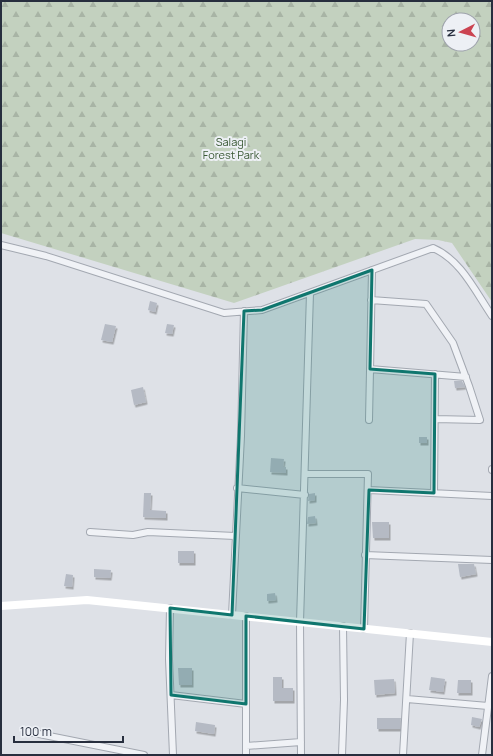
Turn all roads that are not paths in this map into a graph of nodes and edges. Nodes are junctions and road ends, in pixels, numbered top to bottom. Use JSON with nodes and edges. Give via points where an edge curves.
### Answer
{"nodes":[{"id":1,"x":1,"y":245,"type":"edge"},
{"id":2,"x":372,"y":270,"type":"junction"},
{"id":3,"x":310,"y":292,"type":"junction"},
{"id":4,"x":371,"y":300,"type":"junction"},
{"id":5,"x":244,"y":311,"type":"junction"},
{"id":6,"x":492,"y":316,"type":"edge"},
{"id":7,"x":370,"y":369,"type":"junction"},
{"id":8,"x":435,"y":374,"type":"junction"},
{"id":9,"x":466,"y":377,"type":"junction"},
{"id":10,"x":435,"y":419,"type":"junction"},
{"id":11,"x":370,"y":420,"type":"dead end"},
{"id":12,"x":305,"y":474,"type":"junction"},
{"id":13,"x":237,"y":488,"type":"junction"},
{"id":14,"x":369,"y":490,"type":"junction"},
{"id":15,"x":434,"y":493,"type":"junction"},
{"id":16,"x":305,"y":495,"type":"junction"},
{"id":17,"x":492,"y":496,"type":"edge"},
{"id":18,"x":90,"y":532,"type":"dead end"},
{"id":19,"x":235,"y":536,"type":"junction"},
{"id":20,"x":365,"y":555,"type":"junction"},
{"id":21,"x":492,"y":560,"type":"edge"},
{"id":22,"x":1,"y":606,"type":"edge"},
{"id":23,"x":170,"y":608,"type":"junction"},
{"id":24,"x":232,"y":615,"type":"junction"},
{"id":25,"x":246,"y":616,"type":"junction"},
{"id":26,"x":300,"y":622,"type":"junction"},
{"id":27,"x":343,"y":626,"type":"junction"},
{"id":28,"x":364,"y":629,"type":"junction"},
{"id":29,"x":410,"y":633,"type":"junction"},
{"id":30,"x":492,"y":642,"type":"edge"},
{"id":31,"x":492,"y":676,"type":"edge"},
{"id":32,"x":171,"y":695,"type":"junction"},
{"id":33,"x":407,"y":699,"type":"junction"},
{"id":34,"x":246,"y":704,"type":"junction"},
{"id":35,"x":488,"y":706,"type":"junction"},
{"id":36,"x":29,"y":732,"type":"dead end"},
{"id":37,"x":301,"y":742,"type":"junction"},
{"id":38,"x":246,"y":746,"type":"junction"},
{"id":39,"x":144,"y":755,"type":"edge"},
{"id":40,"x":173,"y":755,"type":"edge"},
{"id":41,"x":246,"y":755,"type":"edge"},
{"id":42,"x":301,"y":755,"type":"edge"},
{"id":43,"x":342,"y":755,"type":"edge"},
{"id":44,"x":403,"y":755,"type":"edge"},
{"id":45,"x":482,"y":755,"type":"edge"}],
"edges":[{"from":1,"to":5,"type":"street","via":[[46,256],[224,313]]},
{"from":2,"to":3,"type":"street"},
{"from":2,"to":4,"type":"street"},
{"from":2,"to":6,"type":"street","via":[[433,248],[446,253],[456,263]]},
{"from":3,"to":5,"type":"street","via":[[262,310]]},
{"from":3,"to":12,"type":"street"},
{"from":4,"to":7,"type":"street"},
{"from":4,"to":9,"type":"street","via":[[426,304],[452,343]]},
{"from":5,"to":13,"type":"street"},
{"from":7,"to":8,"type":"street"},
{"from":7,"to":11,"type":"street"},
{"from":8,"to":9,"type":"street"},
{"from":8,"to":10,"type":"street"},
{"from":9,"to":10,"type":"street","via":[[480,420]]},
{"from":10,"to":15,"type":"street"},
{"from":12,"to":14,"type":"street","via":[[368,474]]},
{"from":12,"to":16,"type":"street"},
{"from":13,"to":16,"type":"street"},
{"from":13,"to":19,"type":"street"},
{"from":14,"to":15,"type":"street"},
{"from":14,"to":20,"type":"street"},
{"from":15,"to":17,"type":"street"},
{"from":16,"to":26,"type":"street"},
{"from":18,"to":19,"type":"street"},
{"from":19,"to":24,"type":"street"},
{"from":20,"to":21,"type":"street"},
{"from":20,"to":28,"type":"street"},
{"from":22,"to":23,"type":"street","via":[[87,600]]},
{"from":23,"to":24,"type":"street"},
{"from":23,"to":32,"type":"street"},
{"from":24,"to":25,"type":"street"},
{"from":25,"to":26,"type":"street"},
{"from":25,"to":34,"type":"street"},
{"from":26,"to":27,"type":"street"},
{"from":26,"to":37,"type":"street"},
{"from":27,"to":28,"type":"street"},
{"from":27,"to":43,"type":"street"},
{"from":28,"to":29,"type":"street"},
{"from":29,"to":30,"type":"street"},
{"from":29,"to":33,"type":"street"},
{"from":31,"to":35,"type":"street"},
{"from":32,"to":34,"type":"street"},
{"from":32,"to":40,"type":"street"},
{"from":33,"to":35,"type":"street"},
{"from":33,"to":44,"type":"street"},
{"from":34,"to":38,"type":"street"},
{"from":35,"to":45,"type":"street"},
{"from":36,"to":39,"type":"street"},
{"from":37,"to":38,"type":"street"},
{"from":37,"to":42,"type":"street"},
{"from":38,"to":41,"type":"street"}]}
